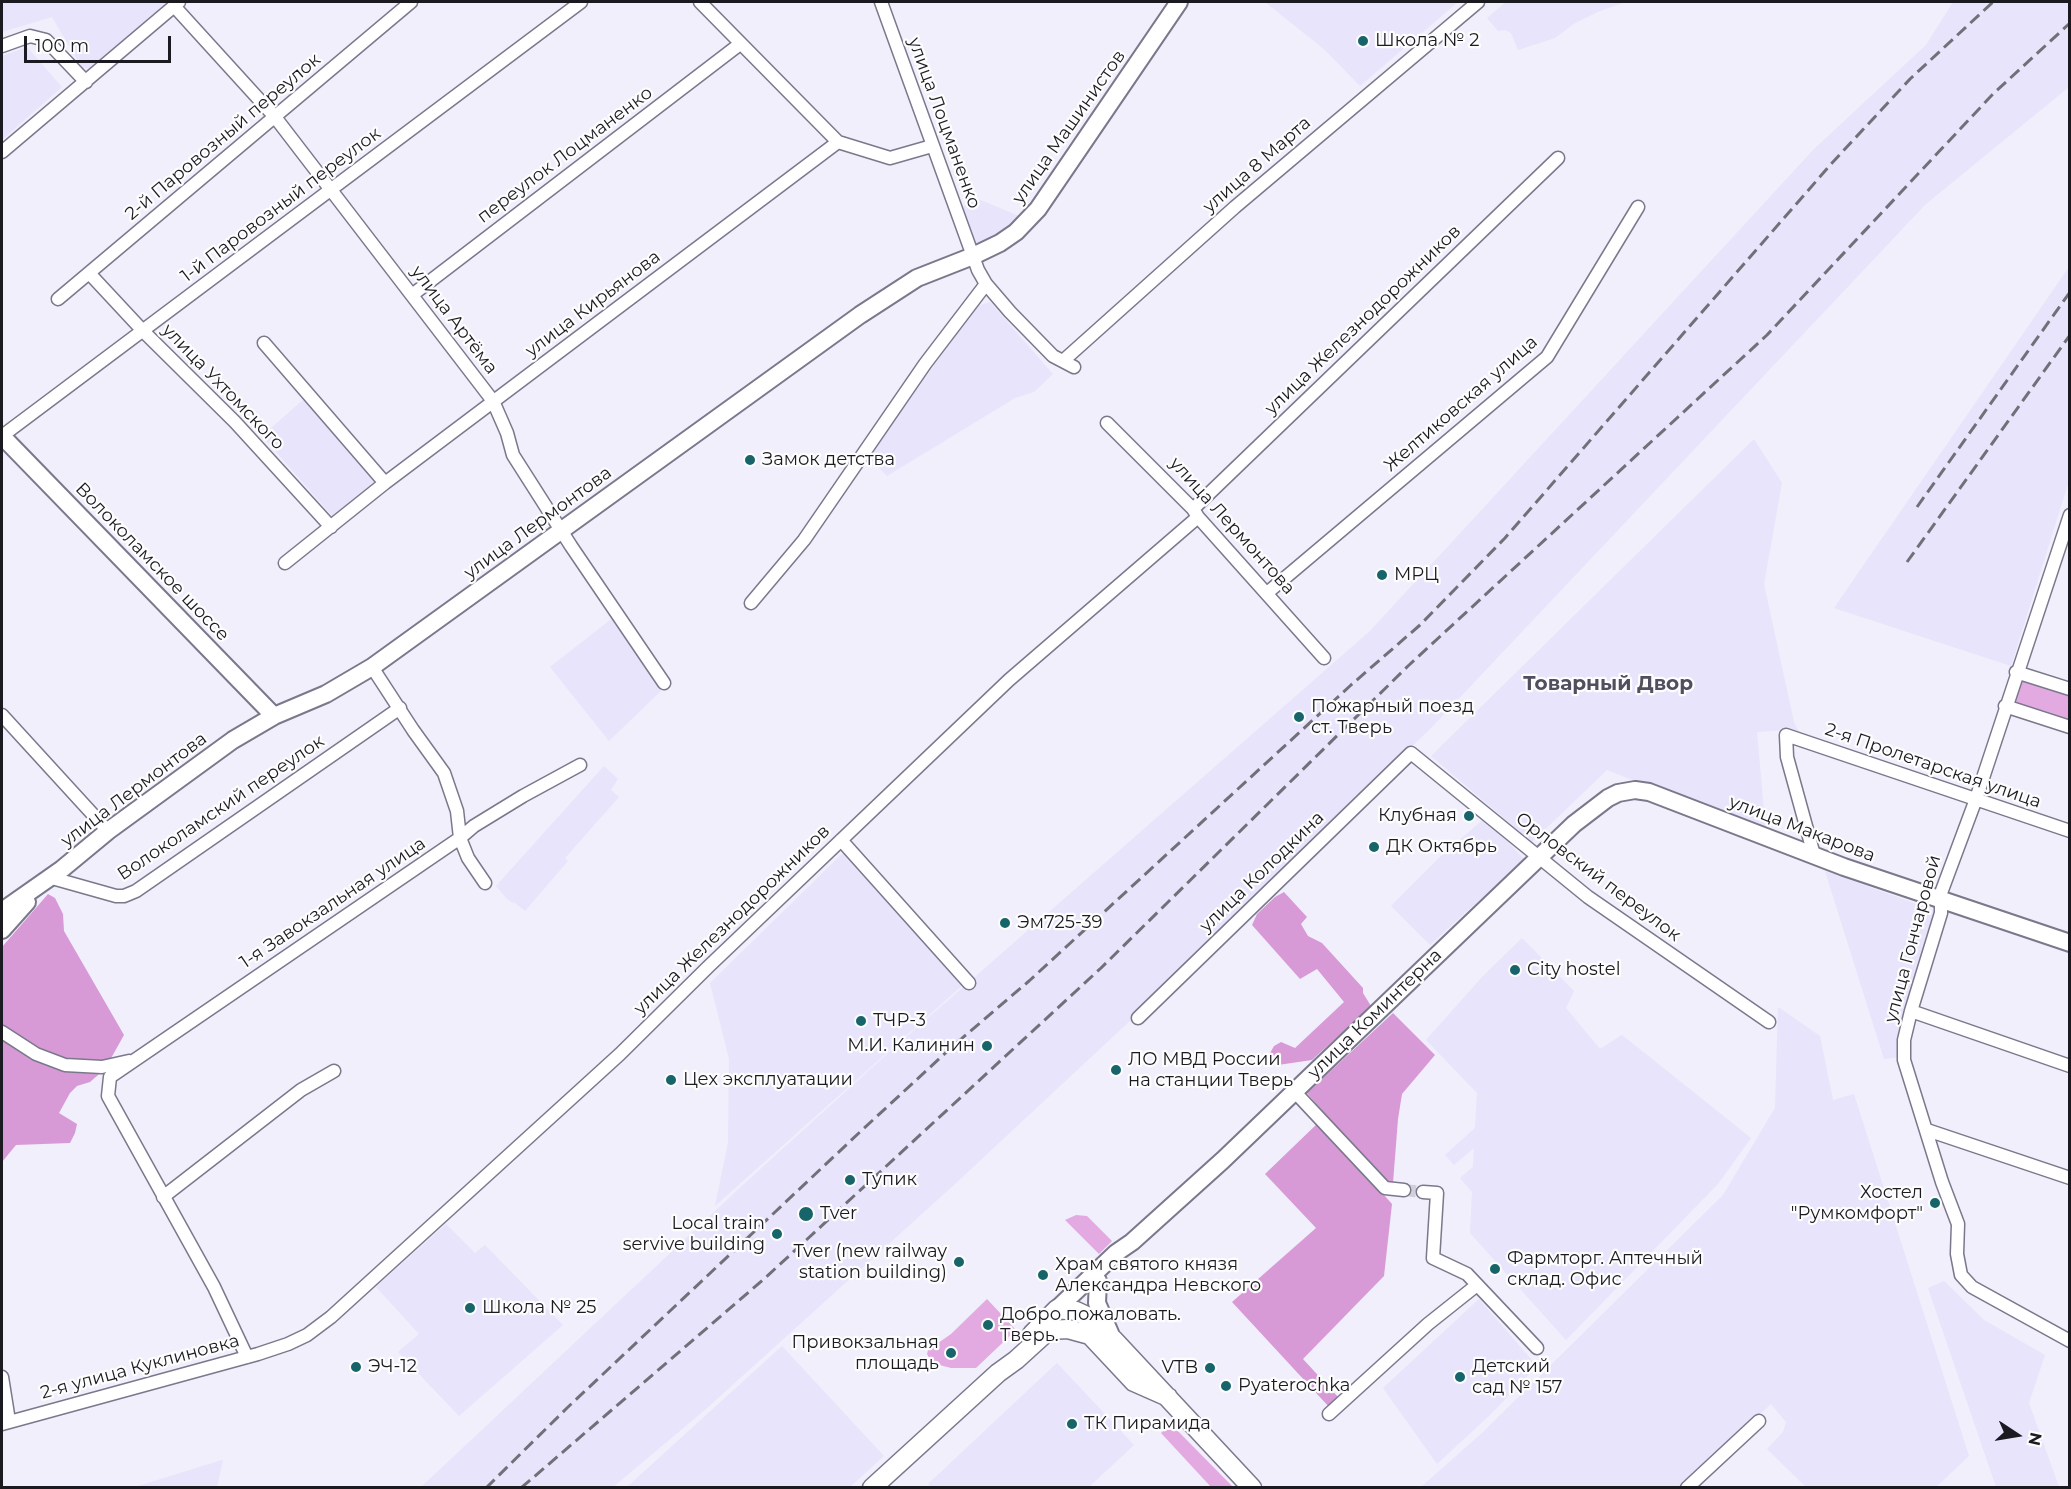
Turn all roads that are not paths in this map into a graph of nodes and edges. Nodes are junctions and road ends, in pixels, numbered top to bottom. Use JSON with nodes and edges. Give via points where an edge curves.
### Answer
{"nodes":[{"id":1,"x":411,"y":2,"type":"edge"},
{"id":2,"x":581,"y":2,"type":"edge"},
{"id":3,"x":702,"y":2,"type":"edge"},
{"id":4,"x":881,"y":2,"type":"edge"},
{"id":5,"x":1179,"y":2,"type":"edge"},
{"id":6,"x":1478,"y":2,"type":"edge"},
{"id":7,"x":177,"y":4,"type":"edge"},
{"id":8,"x":740,"y":44,"type":"junction"},
{"id":9,"x":2,"y":46,"type":"edge"},
{"id":10,"x":86,"y":82,"type":"junction"},
{"id":11,"x":275,"y":117,"type":"junction"},
{"id":12,"x":838,"y":142,"type":"junction"},
{"id":13,"x":932,"y":146,"type":"junction"},
{"id":14,"x":2,"y":152,"type":"edge"},
{"id":15,"x":1558,"y":158,"type":"dead end"},
{"id":16,"x":332,"y":189,"type":"junction"},
{"id":17,"x":1638,"y":207,"type":"dead end"},
{"id":18,"x":973,"y":256,"type":"junction"},
{"id":19,"x":89,"y":273,"type":"junction"},
{"id":20,"x":986,"y":285,"type":"junction"},
{"id":21,"x":412,"y":295,"type":"junction"},
{"id":22,"x":58,"y":299,"type":"dead end"},
{"id":23,"x":143,"y":331,"type":"junction"},
{"id":24,"x":264,"y":343,"type":"dead end"},
{"id":25,"x":493,"y":401,"type":"junction"},
{"id":26,"x":1107,"y":423,"type":"dead end"},
{"id":27,"x":2,"y":436,"type":"edge"},
{"id":28,"x":385,"y":483,"type":"junction"},
{"id":29,"x":1195,"y":513,"type":"junction"},
{"id":30,"x":2069,"y":522,"type":"edge"},
{"id":31,"x":332,"y":526,"type":"junction"},
{"id":32,"x":561,"y":531,"type":"junction"},
{"id":33,"x":285,"y":563,"type":"dead end"},
{"id":34,"x":1267,"y":593,"type":"junction"},
{"id":35,"x":751,"y":603,"type":"dead end"},
{"id":36,"x":1324,"y":658,"type":"dead end"},
{"id":37,"x":372,"y":667,"type":"junction"},
{"id":38,"x":2016,"y":672,"type":"junction"},
{"id":39,"x":664,"y":683,"type":"dead end"},
{"id":40,"x":2070,"y":689,"type":"edge"},
{"id":41,"x":2006,"y":706,"type":"junction"},
{"id":42,"x":400,"y":708,"type":"junction"},
{"id":43,"x":2,"y":715,"type":"edge"},
{"id":44,"x":274,"y":716,"type":"junction"},
{"id":45,"x":2070,"y":727,"type":"edge"},
{"id":46,"x":1411,"y":753,"type":"joint"},
{"id":47,"x":580,"y":765,"type":"dead end"},
{"id":48,"x":1976,"y":799,"type":"junction"},
{"id":49,"x":108,"y":831,"type":"junction"},
{"id":50,"x":2070,"y":831,"type":"edge"},
{"id":51,"x":460,"y":838,"type":"junction"},
{"id":52,"x":841,"y":840,"type":"junction"},
{"id":53,"x":1814,"y":855,"type":"junction"},
{"id":54,"x":1539,"y":858,"type":"junction"},
{"id":55,"x":57,"y":873,"type":"junction"},
{"id":56,"x":484,"y":883,"type":"dead end"},
{"id":57,"x":1941,"y":900,"type":"junction"},
{"id":58,"x":2,"y":911,"type":"edge"},
{"id":59,"x":2,"y":930,"type":"edge"},
{"id":60,"x":2070,"y":943,"type":"edge"},
{"id":61,"x":969,"y":983,"type":"dead end"},
{"id":62,"x":1911,"y":1011,"type":"junction"},
{"id":63,"x":1138,"y":1018,"type":"dead end"},
{"id":64,"x":1769,"y":1022,"type":"dead end"},
{"id":65,"x":2,"y":1032,"type":"edge"},
{"id":66,"x":132,"y":1061,"type":"junction"},
{"id":67,"x":2070,"y":1066,"type":"edge"},
{"id":68,"x":334,"y":1071,"type":"dead end"},
{"id":69,"x":1294,"y":1092,"type":"junction"},
{"id":70,"x":1927,"y":1130,"type":"junction"},
{"id":71,"x":2070,"y":1178,"type":"edge"},
{"id":72,"x":1404,"y":1190,"type":"tunnel mouth"},
{"id":73,"x":1423,"y":1192,"type":"dead end"},
{"id":74,"x":163,"y":1197,"type":"junction"},
{"id":75,"x":1092,"y":1281,"type":"junction"},
{"id":76,"x":1477,"y":1285,"type":"junction"},
{"id":77,"x":1071,"y":1308,"type":"junction"},
{"id":78,"x":1046,"y":1332,"type":"junction"},
{"id":79,"x":1090,"y":1335,"type":"junction"},
{"id":80,"x":1113,"y":1339,"type":"junction"},
{"id":81,"x":2070,"y":1341,"type":"edge"},
{"id":82,"x":288,"y":1344,"type":"joint"},
{"id":83,"x":1537,"y":1348,"type":"dead end"},
{"id":84,"x":247,"y":1358,"type":"junction"},
{"id":85,"x":998,"y":1373,"type":"junction"},
{"id":86,"x":2,"y":1377,"type":"edge"},
{"id":87,"x":1167,"y":1397,"type":"junction"},
{"id":88,"x":1329,"y":1414,"type":"dead end"},
{"id":89,"x":1759,"y":1421,"type":"dead end"},
{"id":90,"x":5,"y":1423,"type":"edge"},
{"id":91,"x":872,"y":1488,"type":"edge"},
{"id":92,"x":1252,"y":1488,"type":"edge"},
{"id":93,"x":1687,"y":1488,"type":"edge"}],
"edges":[{"from":1,"to":11,"type":"street","name":"2-й Паровозный переулок"},
{"from":2,"to":16,"type":"street","name":"1-й Паровозный переулок"},
{"from":3,"to":8,"type":"street"},
{"from":4,"to":13,"type":"street","name":"улица Лоцманенко"},
{"from":5,"to":18,"type":"main road","name":"улица Машинистов","via":[[1034,214],[1011,236]]},
{"from":6,"to":20,"type":"street","name":"улица 8 Марта","via":[[1235,207],[1069,364],[1053,356]]},
{"from":7,"to":10,"type":"street"},
{"from":7,"to":11,"type":"street","name":"улица Артёма"},
{"from":8,"to":12,"type":"street"},
{"from":8,"to":21,"type":"street","name":"переулок Лоцманенко"},
{"from":9,"to":10,"type":"street","via":[[30,36],[46,40]]},
{"from":10,"to":14,"type":"street"},
{"from":11,"to":16,"type":"street","name":"улица Артёма"},
{"from":11,"to":19,"type":"street","name":"2-й Паровозный переулок"},
{"from":12,"to":13,"type":"street","via":[[890,158]]},
{"from":12,"to":25,"type":"street","name":"улица Кирьянова"},
{"from":13,"to":18,"type":"street","name":"улица Лоцманенко"},
{"from":15,"to":29,"type":"street","name":"улица Железнодорожников"},
{"from":16,"to":21,"type":"street","name":"улица Артёма"},
{"from":16,"to":23,"type":"street","name":"1-й Паровозный переулок"},
{"from":17,"to":34,"type":"street","name":"Желтиковская улица","via":[[1547,357]]},
{"from":18,"to":20,"type":"street"},
{"from":18,"to":32,"type":"main road","name":"улица Лермонтова","via":[[917,278],[879,302]]},
{"from":19,"to":22,"type":"street","name":"2-й Паровозный переулок"},
{"from":19,"to":23,"type":"street","name":"улица Ухтомского"},
{"from":20,"to":35,"type":"street","via":[[925,364],[804,540]]},
{"from":21,"to":25,"type":"street","name":"улица Артёма"},
{"from":23,"to":27,"type":"street","name":"1-й Паровозный переулок"},
{"from":23,"to":31,"type":"street","name":"улица Ухтомского"},
{"from":24,"to":28,"type":"street"},
{"from":25,"to":28,"type":"street","name":"улица Кирьянова"},
{"from":25,"to":32,"type":"street","name":"улица Артёма","via":[[513,455]]},
{"from":26,"to":29,"type":"street","name":"улица Лермонтова"},
{"from":27,"to":44,"type":"main road","name":"Волоколамское шоссе"},
{"from":28,"to":31,"type":"street","name":"улица Кирьянова"},
{"from":29,"to":34,"type":"street","name":"улица Лермонтова"},
{"from":29,"to":52,"type":"street","name":"улица Железнодорожников","via":[[1009,680]]},
{"from":30,"to":38,"type":"street","name":"улица Гончаровой"},
{"from":31,"to":33,"type":"street","name":"улица Кирьянова"},
{"from":32,"to":37,"type":"main road","name":"улица Лермонтова"},
{"from":32,"to":39,"type":"street","name":"улица Артёма"},
{"from":34,"to":36,"type":"street","name":"улица Лермонтова"},
{"from":37,"to":42,"type":"street"},
{"from":37,"to":44,"type":"main road","name":"улица Лермонтова","via":[[326,694]]},
{"from":38,"to":40,"type":"street"},
{"from":38,"to":41,"type":"street","name":"улица Гончаровой"},
{"from":41,"to":45,"type":"street"},
{"from":41,"to":48,"type":"street","name":"улица Гончаровой"},
{"from":42,"to":51,"type":"street","via":[[444,773],[457,810]]},
{"from":42,"to":55,"type":"street","name":"Волоколамский переулок","via":[[136,891],[116,896]]},
{"from":43,"to":49,"type":"street"},
{"from":44,"to":49,"type":"main road","name":"улица Лермонтова","via":[[233,740]]},
{"from":46,"to":54,"type":"street","name":"Орловский переулок"},
{"from":46,"to":63,"type":"street","name":"улица Колодкина"},
{"from":47,"to":51,"type":"street","name":"1-я Завокзальная улица"},
{"from":48,"to":50,"type":"street","name":"2-я Пролетарская улица"},
{"from":48,"to":53,"type":"street","name":"2-я Пролетарская улица","via":[[1786,735],[1787,757]]},
{"from":48,"to":57,"type":"street","name":"улица Гончаровой"},
{"from":49,"to":55,"type":"main road","name":"улица Лермонтова"},
{"from":51,"to":56,"type":"street"},
{"from":51,"to":66,"type":"street","name":"1-я Завокзальная улица"},
{"from":52,"to":61,"type":"street"},
{"from":52,"to":82,"type":"street","name":"улица Железнодорожников","via":[[479,1184],[331,1317]]},
{"from":53,"to":54,"type":"main road","name":"улица Макарова","via":[[1650,792],[1635,790],[1608,798]]},
{"from":53,"to":57,"type":"main road","name":"улица Макарова"},
{"from":54,"to":64,"type":"street","name":"Орловский переулок","via":[[1588,897]]},
{"from":54,"to":69,"type":"main road","name":"улица Коминтерна"},
{"from":55,"to":58,"type":"main road","name":"улица Лермонтова"},
{"from":55,"to":59,"type":"main road"},
{"from":57,"to":60,"type":"main road","name":"улица Макарова"},
{"from":57,"to":62,"type":"street","name":"улица Гончаровой","via":[[1941,913]]},
{"from":62,"to":67,"type":"street"},
{"from":62,"to":70,"type":"street","name":"улица Гончаровой","via":[[1904,1060]]},
{"from":65,"to":66,"type":"street","via":[[36,1054],[66,1065],[102,1067]]},
{"from":66,"to":74,"type":"street","name":"1-я Завокзальная улица","via":[[110,1077],[108,1096]]},
{"from":68,"to":74,"type":"street","via":[[301,1090]]},
{"from":69,"to":72,"type":"street","via":[[1385,1188]]},
{"from":69,"to":75,"type":"main road","name":"улица Коминтерна","via":[[1116,1253]]},
{"from":70,"to":71,"type":"street"},
{"from":70,"to":81,"type":"street","name":"улица Гончаровой","via":[[1958,1224],[1961,1275],[1972,1287]]},
{"from":73,"to":76,"type":"street","via":[[1437,1193],[1433,1258],[1467,1274]]},
{"from":74,"to":84,"type":"street","via":[[214,1287]]},
{"from":75,"to":77,"type":"main road","name":"улица Коминтерна"},
{"from":75,"to":80,"type":"main road"},
{"from":76,"to":83,"type":"street"},
{"from":76,"to":88,"type":"street"},
{"from":77,"to":78,"type":"main road","name":"улица Коминтерна"},
{"from":77,"to":79,"type":"main road"},
{"from":77,"to":80,"type":"main road","via":[[1095,1321]]},
{"from":77,"to":85,"type":"main road","name":"улица Коминтерна","via":[[1010,1355]]},
{"from":78,"to":79,"type":"main road","via":[[1068,1329]]},
{"from":78,"to":85,"type":"main road","name":"улица Коминтерна"},
{"from":79,"to":87,"type":"main road","via":[[1134,1382]]},
{"from":80,"to":87,"type":"main road"},
{"from":82,"to":84,"type":"street","name":"2-я улица Куклиновка"},
{"from":84,"to":90,"type":"street","name":"2-я улица Куклиновка"},
{"from":85,"to":91,"type":"main road","name":"улица Коминтерна"},
{"from":86,"to":90,"type":"street"},
{"from":87,"to":92,"type":"main road"},
{"from":89,"to":93,"type":"street"}]}
